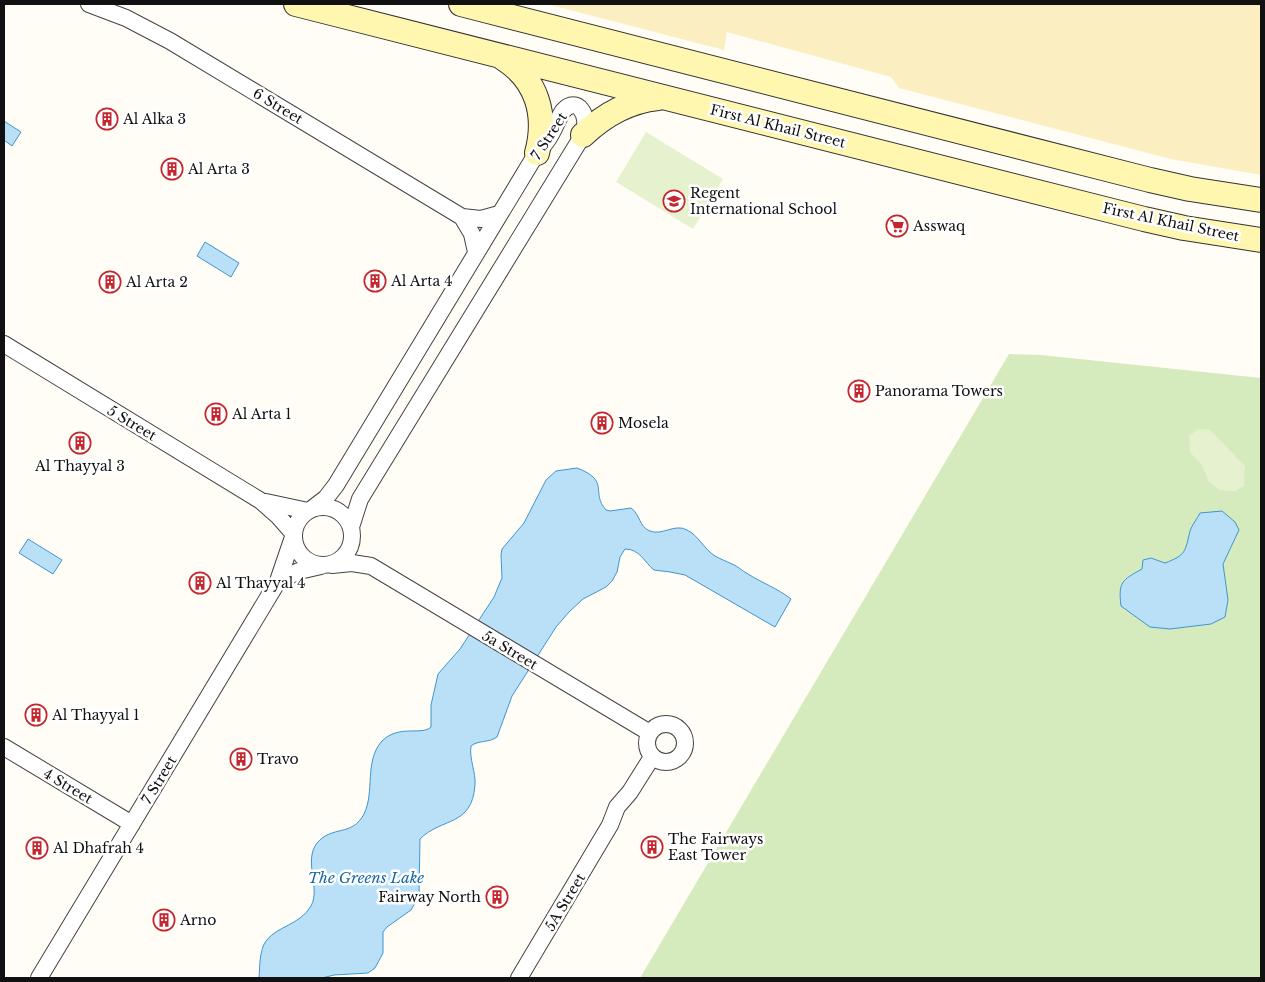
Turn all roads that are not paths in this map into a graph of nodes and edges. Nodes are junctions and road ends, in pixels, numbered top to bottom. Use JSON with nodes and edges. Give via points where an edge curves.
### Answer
{"nodes":[{"id":1,"x":89,"y":4,"type":"edge"},
{"id":2,"x":296,"y":4,"type":"edge"},
{"id":3,"x":461,"y":4,"type":"edge"},
{"id":4,"x":497,"y":55,"type":"junction"},
{"id":5,"x":665,"y":97,"type":"junction"},
{"id":6,"x":583,"y":135,"type":"junction"},
{"id":7,"x":537,"y":153,"type":"junction"},
{"id":8,"x":1261,"y":200,"type":"edge"},
{"id":9,"x":499,"y":214,"type":"junction"},
{"id":10,"x":462,"y":217,"type":"junction"},
{"id":11,"x":1261,"y":240,"type":"edge"},
{"id":12,"x":476,"y":252,"type":"junction"},
{"id":13,"x":4,"y":344,"type":"edge"},
{"id":14,"x":261,"y":501,"type":"junction"},
{"id":15,"x":310,"y":509,"type":"junction"},
{"id":16,"x":352,"y":529,"type":"junction"},
{"id":17,"x":293,"y":535,"type":"junction"},
{"id":18,"x":328,"y":565,"type":"junction"},
{"id":19,"x":371,"y":566,"type":"junction"},
{"id":20,"x":278,"y":581,"type":"junction"},
{"id":21,"x":650,"y":733,"type":"junction"},
{"id":22,"x":4,"y":747,"type":"edge"},
{"id":23,"x":652,"y":757,"type":"junction"},
{"id":24,"x":132,"y":824,"type":"junction"},
{"id":25,"x":39,"y":978,"type":"edge"},
{"id":26,"x":519,"y":978,"type":"edge"}],
"edges":[{"from":1,"to":10,"type":"street","name":"6 Street","via":[[126,18],[170,41]]},
{"from":2,"to":4,"type":"main road","name":"First Al Khail Street"},
{"from":3,"to":8,"type":"main road","via":[[1150,180]]},
{"from":4,"to":5,"type":"main road","name":"First Al Khail Street"},
{"from":4,"to":7,"type":"main road","via":[[518,70],[538,102],[542,128]]},
{"from":5,"to":6,"type":"main road","via":[[622,108]]},
{"from":5,"to":11,"type":"main road","name":"First Al Khail Street","via":[[1144,219]]},
{"from":6,"to":7,"type":"street","name":"7 Street","via":[[586,123],[582,110],[572,106],[563,112],[551,136]]},
{"from":6,"to":16,"type":"street","name":"7 Street","via":[[360,499]]},
{"from":7,"to":9,"type":"street","name":"7 Street"},
{"from":9,"to":10,"type":"street","via":[[481,219]]},
{"from":9,"to":12,"type":"street","name":"7 Street"},
{"from":10,"to":12,"type":"street","via":[[472,234]]},
{"from":12,"to":15,"type":"street","name":"7 Street","via":[[336,485],[326,498]]},
{"from":13,"to":14,"type":"street","name":"5 Street"},
{"from":14,"to":15,"type":"street","name":"5 Street"},
{"from":14,"to":17,"type":"street","name":"5 Street"},
{"from":15,"to":16,"type":"street","via":[[322,506],[340,512]]},
{"from":15,"to":17,"type":"street","via":[[298,520]]},
{"from":16,"to":18,"type":"street","via":[[350,548],[340,561]]},
{"from":16,"to":19,"type":"street","name":"5a Street"},
{"from":17,"to":18,"type":"street","via":[[295,546],[306,561],[314,565]]},
{"from":17,"to":20,"type":"street","name":"7 Street"},
{"from":18,"to":19,"type":"street","name":"5a Street","via":[[352,563]]},
{"from":18,"to":20,"type":"street","via":[[299,571]]},
{"from":19,"to":21,"type":"street","name":"5a Street"},
{"from":20,"to":24,"type":"street","name":"7 Street"},
{"from":21,"to":23,"type":"street","via":[[647,745]]},
{"from":21,"to":23,"type":"street","via":[[660,725],[672,725],[685,740],[678,759],[665,762]]},
{"from":22,"to":24,"type":"street","name":"4 Street"},
{"from":23,"to":26,"type":"street","name":"5A Street","via":[[617,807],[610,826]]},
{"from":24,"to":25,"type":"street","name":"7 Street"}]}
